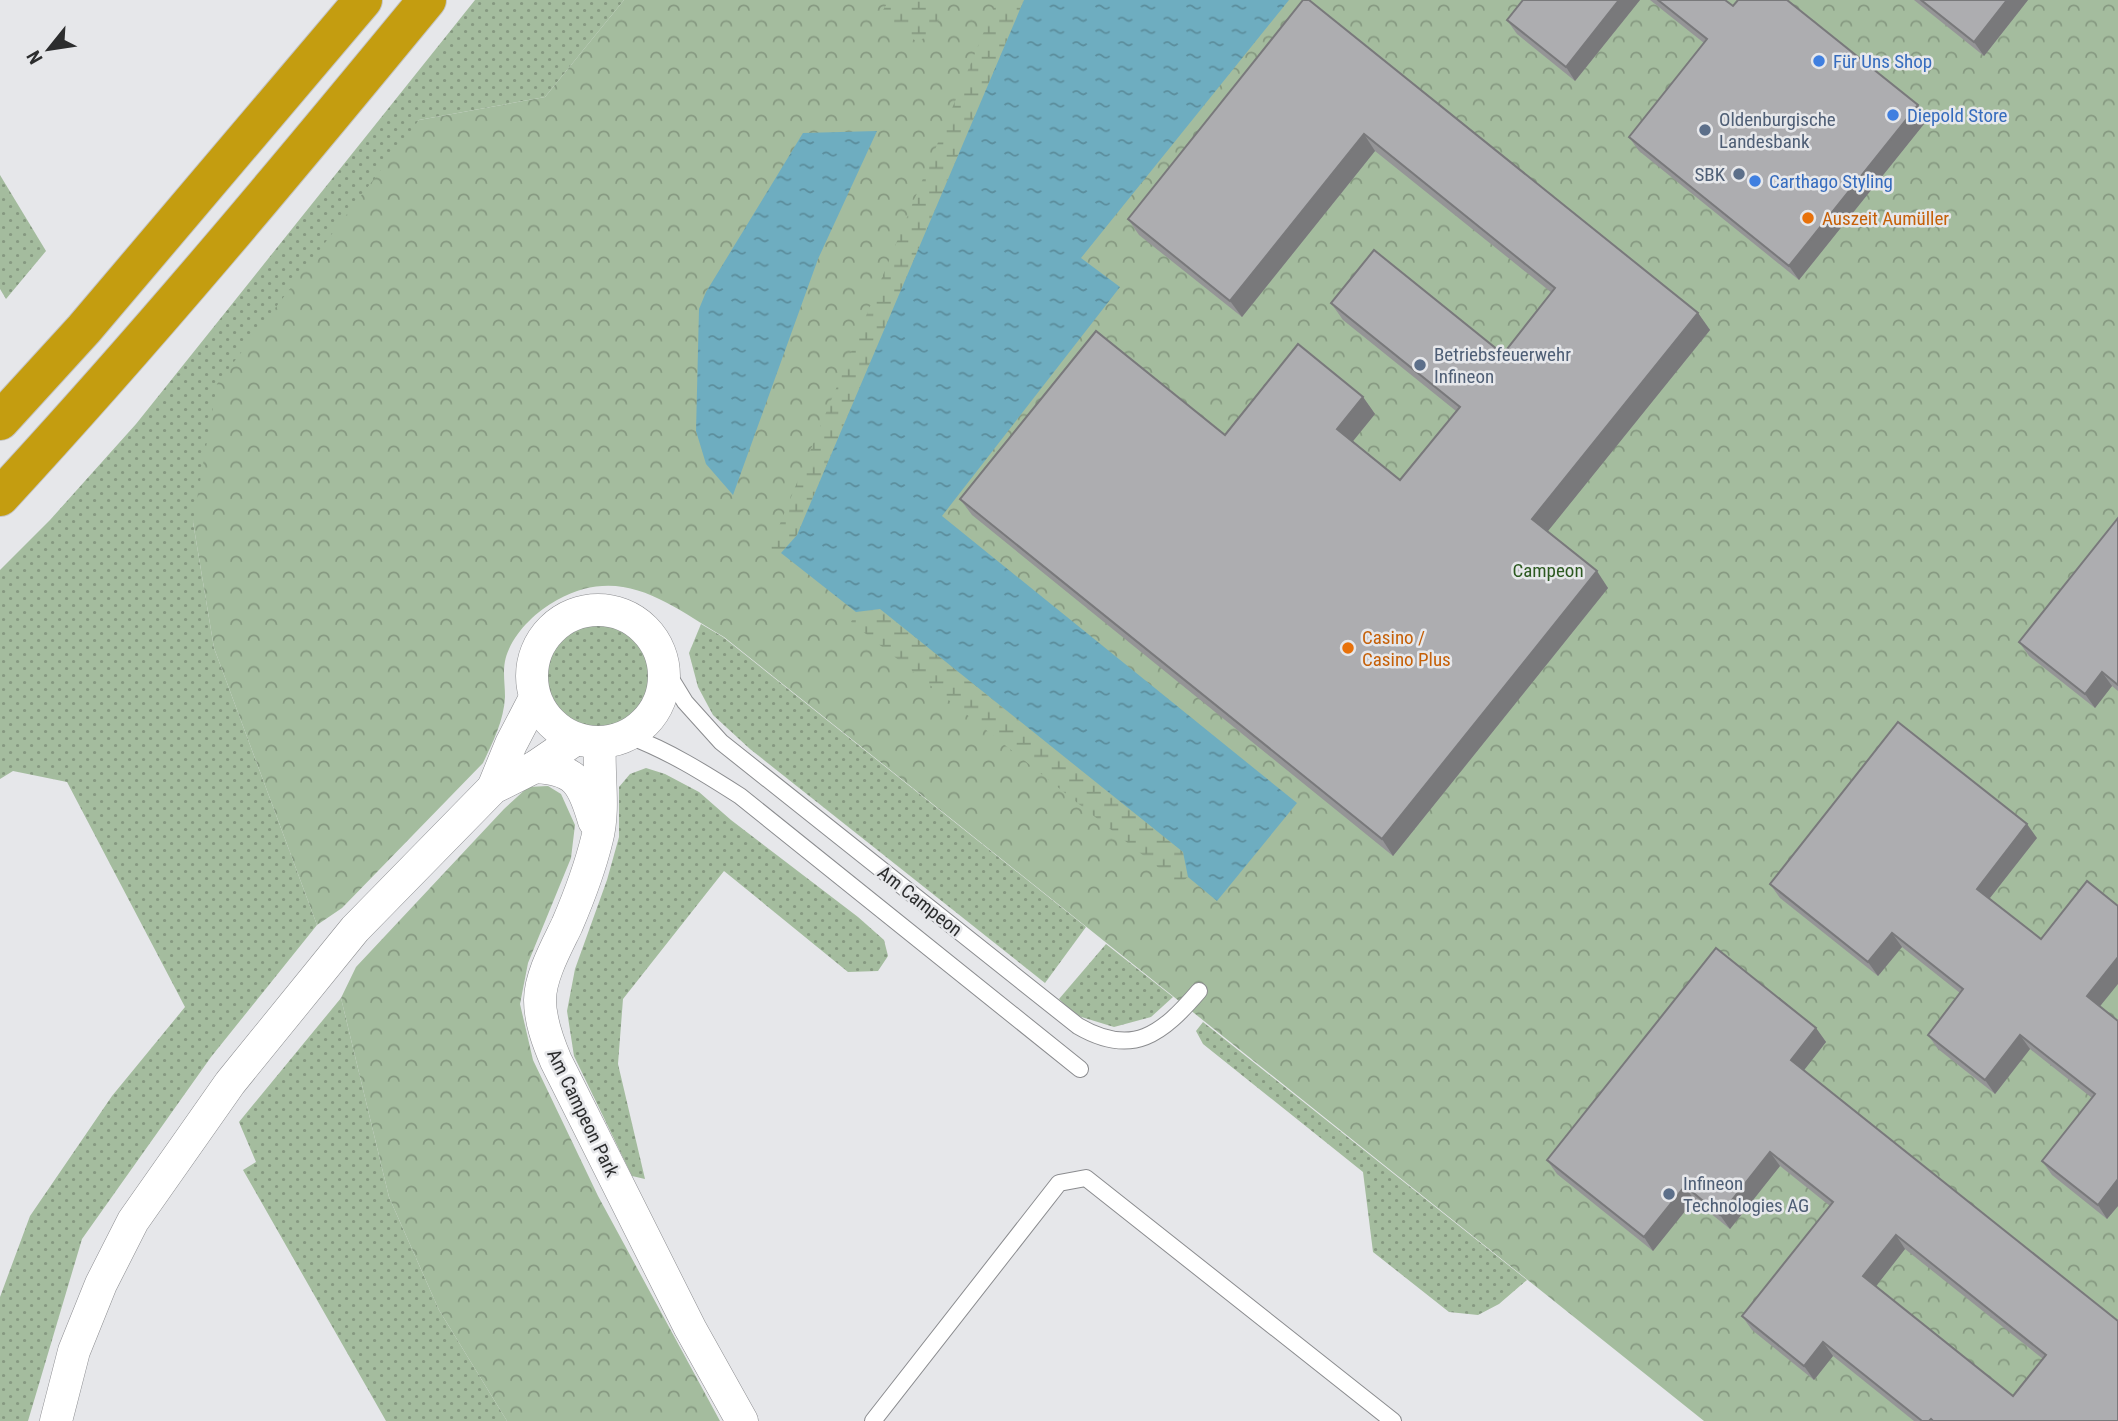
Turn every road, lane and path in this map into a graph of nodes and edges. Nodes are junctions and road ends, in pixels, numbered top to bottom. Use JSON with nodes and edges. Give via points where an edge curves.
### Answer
{"nodes":[{"id":1,"x":363,"y":0,"type":"edge"},
{"id":2,"x":427,"y":0,"type":"edge"},
{"id":3,"x":84,"y":329,"type":"junction"},
{"id":4,"x":0,"y":388,"type":"edge"},
{"id":5,"x":0,"y":421,"type":"edge"},
{"id":6,"x":11,"y":485,"type":"edge"},
{"id":7,"x":666,"y":671,"type":"junction"},
{"id":8,"x":535,"y":698,"type":"junction"},
{"id":9,"x":602,"y":740,"type":"junction"},
{"id":10,"x":535,"y":767,"type":"junction"},
{"id":11,"x":493,"y":788,"type":"junction"},
{"id":12,"x":598,"y":836,"type":"junction"},
{"id":13,"x":1199,"y":990,"type":"dead end"},
{"id":14,"x":1080,"y":1069,"type":"dead end"},
{"id":15,"x":56,"y":1421,"type":"edge"},
{"id":16,"x":742,"y":1421,"type":"edge"},
{"id":17,"x":873,"y":1421,"type":"edge"},
{"id":18,"x":1393,"y":1421,"type":"edge"}],
"edges":[{"from":1,"to":3,"type":"highway"},
{"from":2,"to":6,"type":"highway","via":[[110,376]]},
{"from":3,"to":4,"type":"highway"},
{"from":3,"to":5,"type":"highway"},
{"from":7,"to":8,"type":"street","via":[[658,645],[641,624],[602,609],[580,611],[545,635],[531,676]]},
{"from":7,"to":9,"type":"street","via":[[662,697],[649,720]]},
{"from":7,"to":13,"type":"lane","name":"Am Campeon","via":[[685,702],[721,742],[1077,1026],[1115,1042],[1139,1040],[1164,1027]]},
{"from":8,"to":9,"type":"street","via":[[551,723]]},
{"from":8,"to":11,"type":"street"},
{"from":9,"to":10,"type":"street"},
{"from":9,"to":12,"type":"street","name":"Am Campeon Park"},
{"from":9,"to":14,"type":"lane","name":"Am Campeon","via":[[654,745],[740,796]]},
{"from":10,"to":11,"type":"street"},
{"from":10,"to":12,"type":"street","via":[[557,768],[574,778],[587,797]]},
{"from":11,"to":15,"type":"street","via":[[355,929],[230,1083],[133,1221],[74,1352]]},
{"from":12,"to":16,"type":"street","name":"Am Campeon Park","via":[[550,959],[540,998],[545,1033],[684,1317]]},
{"from":17,"to":18,"type":"lane","via":[[1059,1183],[1086,1178]]}]}
